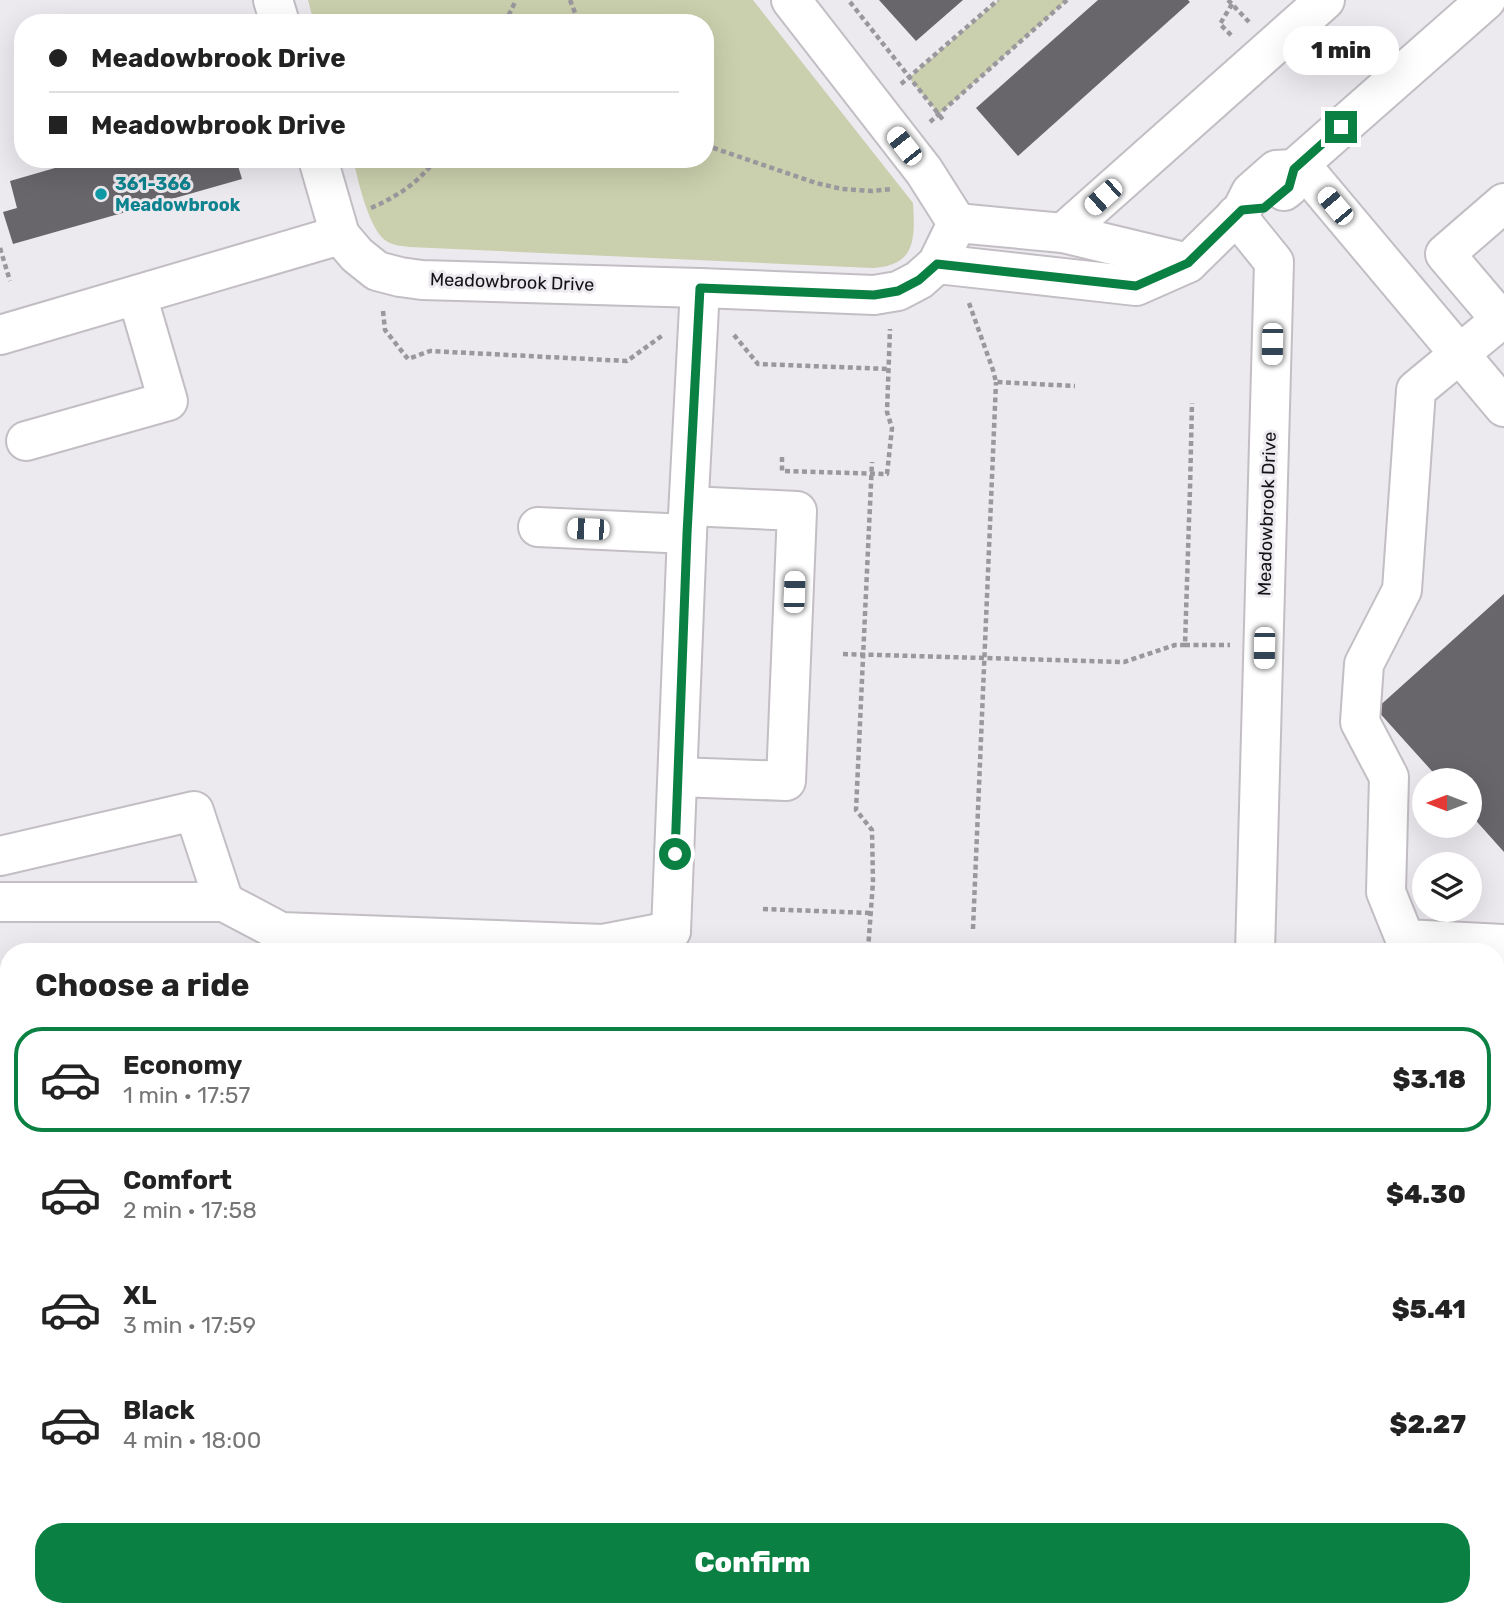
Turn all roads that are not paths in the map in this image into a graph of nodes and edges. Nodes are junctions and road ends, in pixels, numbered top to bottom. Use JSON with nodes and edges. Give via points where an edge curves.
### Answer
{"nodes":[{"id":1,"x":790,"y":0,"type":"edge"},
{"id":2,"x":1325,"y":0,"type":"edge"},
{"id":3,"x":1486,"y":0,"type":"edge"},
{"id":4,"x":1297,"y":166,"type":"junction"},
{"id":5,"x":321,"y":168,"type":"edge"},
{"id":6,"x":1504,"y":202,"type":"edge"},
{"id":7,"x":1239,"y":213,"type":"junction"},
{"id":8,"x":957,"y":223,"type":"junction"},
{"id":9,"x":1063,"y":233,"type":"junction"},
{"id":10,"x":340,"y":236,"type":"junction"},
{"id":11,"x":1188,"y":263,"type":"junction"},
{"id":12,"x":947,"y":265,"type":"junction"},
{"id":13,"x":700,"y":288,"type":"junction"},
{"id":14,"x":137,"y":295,"type":"junction"},
{"id":15,"x":1502,"y":319,"type":"edge"},
{"id":16,"x":0,"y":335,"type":"edge"},
{"id":17,"x":1458,"y":354,"type":"junction"},
{"id":18,"x":1504,"y":407,"type":"edge"},
{"id":19,"x":26,"y":441,"type":"dead end"},
{"id":20,"x":688,"y":520,"type":"junction"},
{"id":21,"x":538,"y":527,"type":"dead end"},
{"id":22,"x":678,"y":777,"type":"junction"},
{"id":23,"x":0,"y":856,"type":"edge"},
{"id":24,"x":0,"y":902,"type":"edge"},
{"id":25,"x":225,"y":902,"type":"junction"},
{"id":26,"x":681,"y":942,"type":"edge"},
{"id":27,"x":576,"y":943,"type":"edge"},
{"id":28,"x":642,"y":943,"type":"edge"},
{"id":29,"x":1255,"y":943,"type":"edge"},
{"id":30,"x":1484,"y":943,"type":"edge"}],
"edges":[{"from":1,"to":8,"type":"street","via":[[923,171]]},
{"from":2,"to":9,"type":"street"},
{"from":3,"to":4,"type":"street"},
{"from":4,"to":7,"type":"street","via":[[1276,170],[1251,192]]},
{"from":4,"to":17,"type":"street"},
{"from":5,"to":10,"type":"street","name":"Meadowbrook Drive"},
{"from":6,"to":15,"type":"street","via":[[1445,254]]},
{"from":7,"to":11,"type":"street"},
{"from":7,"to":29,"type":"street","name":"Meadowbrook Drive","via":[[1274,261]]},
{"from":8,"to":9,"type":"street"},
{"from":8,"to":12,"type":"street","name":"Meadowbrook Drive"},
{"from":9,"to":11,"type":"street"},
{"from":10,"to":13,"type":"street","name":"Meadowbrook Drive","via":[[377,271],[400,277]]},
{"from":10,"to":14,"type":"street"},
{"from":11,"to":12,"type":"street","via":[[1136,286]]},
{"from":12,"to":13,"type":"street","name":"Meadowbrook Drive","via":[[898,291],[874,295]]},
{"from":13,"to":20,"type":"street"},
{"from":14,"to":16,"type":"street"},
{"from":14,"to":19,"type":"street","via":[[168,401]]},
{"from":15,"to":17,"type":"street"},
{"from":17,"to":18,"type":"street"},
{"from":17,"to":30,"type":"street","via":[[1416,390],[1402,590],[1364,664],[1360,722],[1389,777],[1386,892],[1405,939]]},
{"from":20,"to":21,"type":"street"},
{"from":20,"to":22,"type":"street"},
{"from":20,"to":22,"type":"street","via":[[797,511],[786,781]]},
{"from":22,"to":26,"type":"street"},
{"from":23,"to":25,"type":"street","via":[[194,811]]},
{"from":24,"to":25,"type":"street"},
{"from":25,"to":27,"type":"street","via":[[281,932]]},
{"from":26,"to":28,"type":"street"}]}
